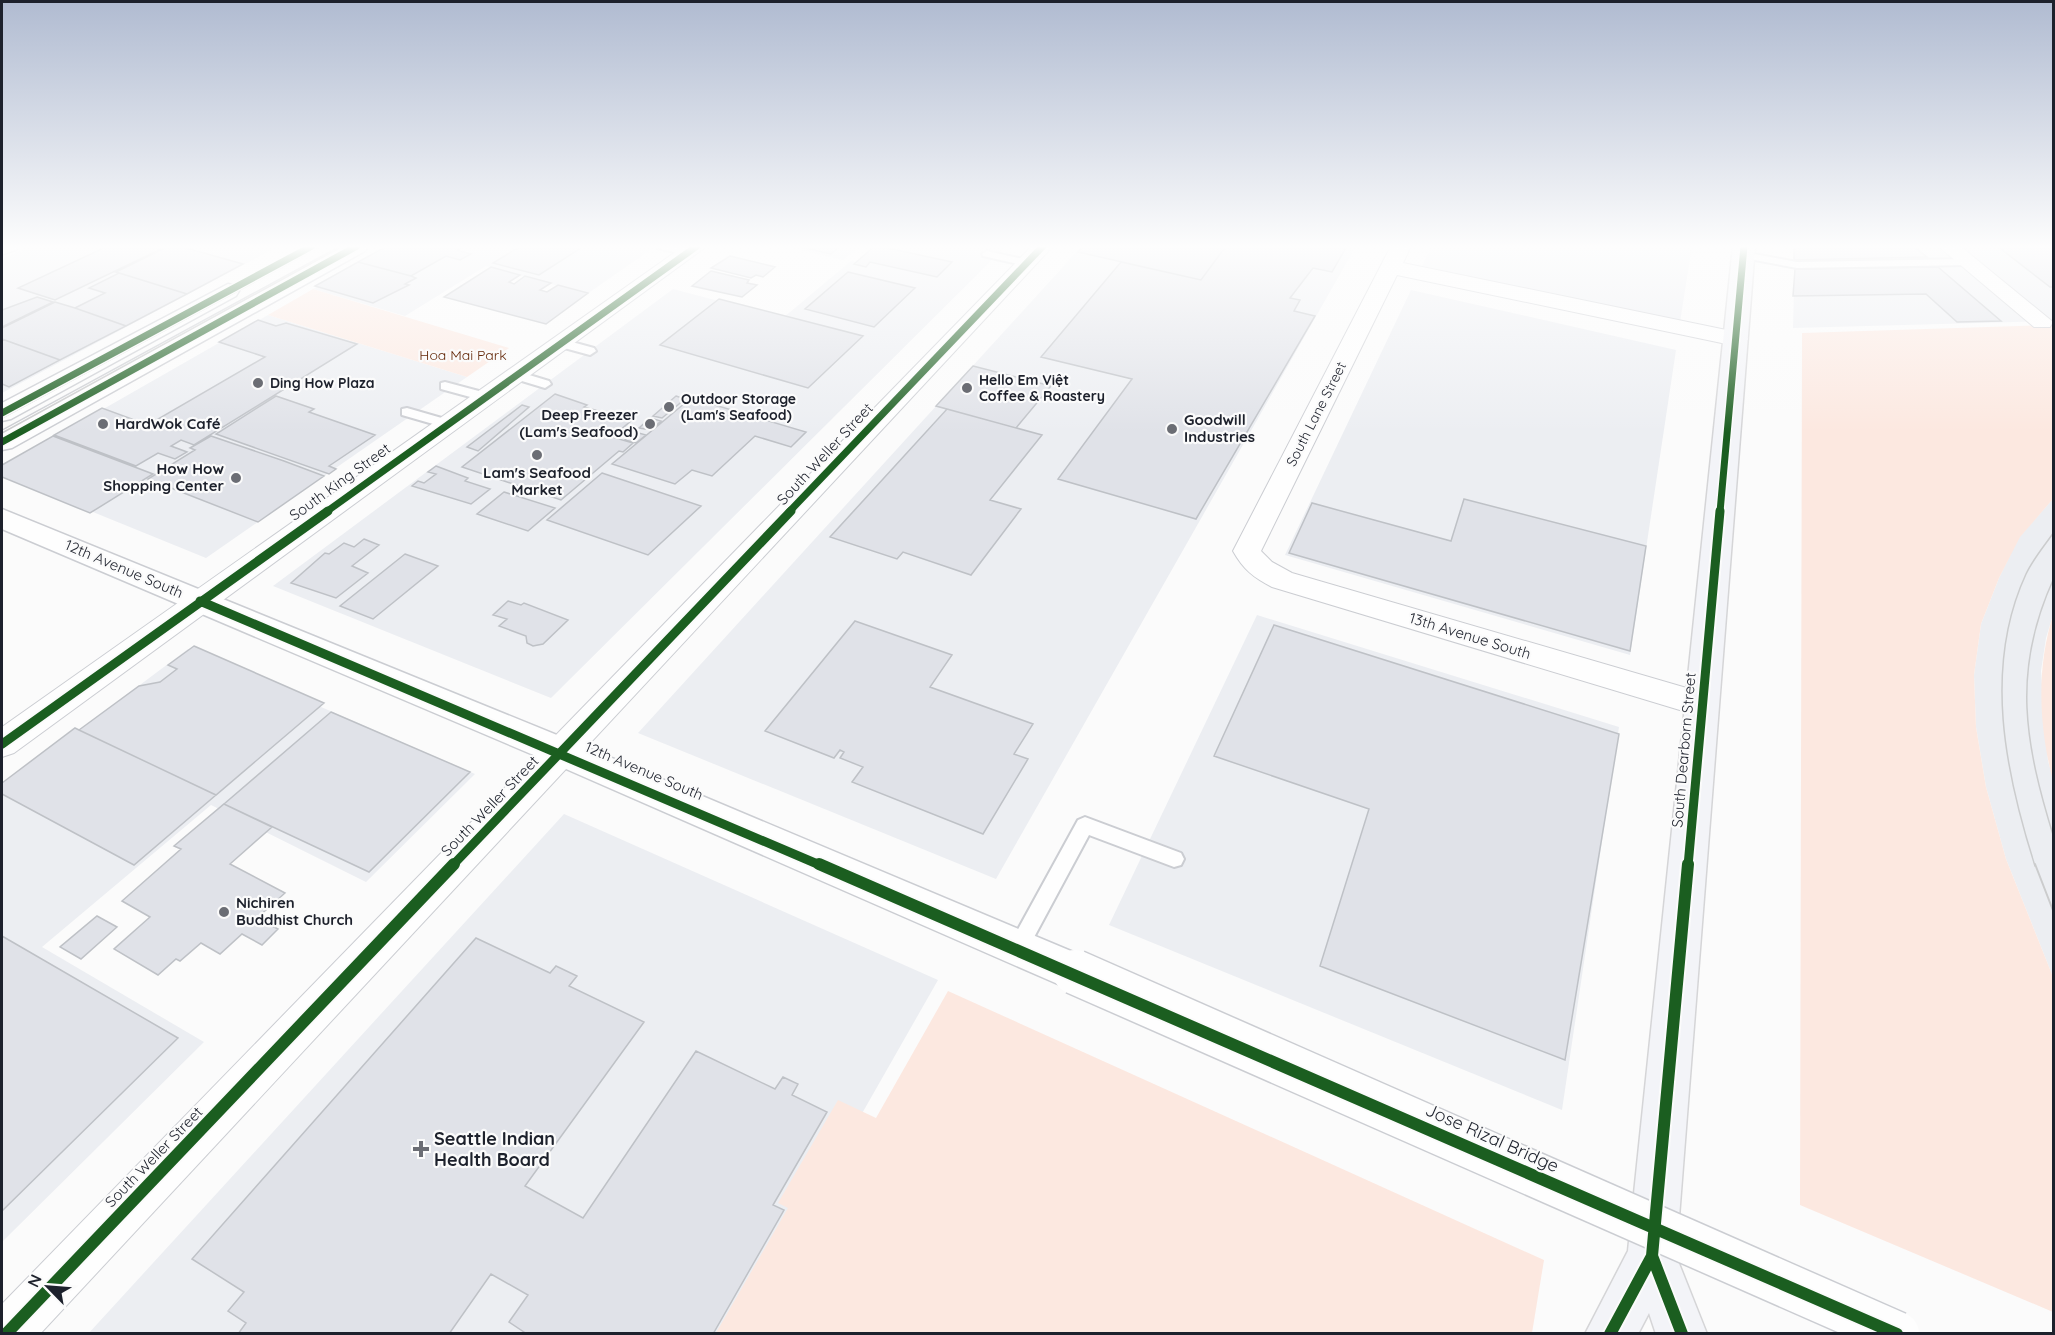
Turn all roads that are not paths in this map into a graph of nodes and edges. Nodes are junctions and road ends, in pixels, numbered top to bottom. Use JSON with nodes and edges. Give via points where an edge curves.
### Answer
{"nodes":[{"id":1,"x":196,"y":308,"type":"edge"},
{"id":2,"x":244,"y":308,"type":"edge"},
{"id":3,"x":610,"y":308,"type":"edge"},
{"id":4,"x":983,"y":308,"type":"edge"},
{"id":5,"x":1370,"y":308,"type":"edge"},
{"id":6,"x":1610,"y":308,"type":"edge"},
{"id":7,"x":1739,"y":308,"type":"edge"},
{"id":8,"x":2025,"y":308,"type":"edge"},
{"id":9,"x":2042,"y":322,"type":"dead end"},
{"id":10,"x":1736,"y":339,"type":"junction"},
{"id":11,"x":561,"y":343,"type":"junction"},
{"id":12,"x":590,"y":351,"type":"dead end"},
{"id":13,"x":516,"y":375,"type":"junction"},
{"id":14,"x":545,"y":384,"type":"dead end"},
{"id":15,"x":445,"y":386,"type":"dead end"},
{"id":16,"x":485,"y":397,"type":"junction"},
{"id":17,"x":407,"y":412,"type":"dead end"},
{"id":18,"x":2,"y":413,"type":"edge"},
{"id":19,"x":447,"y":424,"type":"junction"},
{"id":20,"x":2,"y":441,"type":"edge"},
{"id":21,"x":2,"y":518,"type":"edge"},
{"id":22,"x":1247,"y":551,"type":"joint"},
{"id":23,"x":200,"y":601,"type":"junction"},
{"id":24,"x":1703,"y":705,"type":"junction"},
{"id":25,"x":2,"y":743,"type":"edge"},
{"id":26,"x":562,"y":752,"type":"junction"},
{"id":27,"x":1174,"y":859,"type":"dead end"},
{"id":28,"x":1018,"y":948,"type":"junction"},
{"id":29,"x":1075,"y":972,"type":"joint"},
{"id":30,"x":1652,"y":1256,"type":"junction"},
{"id":31,"x":6,"y":1334,"type":"edge"},
{"id":32,"x":1610,"y":1334,"type":"edge"},
{"id":33,"x":1682,"y":1334,"type":"edge"},
{"id":34,"x":1897,"y":1334,"type":"edge"}],
"edges":[{"from":1,"to":18,"type":"main road"},
{"from":2,"to":20,"type":"main road"},
{"from":3,"to":11,"type":"street","name":"South King Street"},
{"from":4,"to":26,"type":"street","name":"South Weller Street"},
{"from":5,"to":22,"type":"street","name":"South Lane Street"},
{"from":6,"to":10,"type":"street"},
{"from":7,"to":10,"type":"main road","name":"South Dearborn Street"},
{"from":8,"to":9,"type":"street"},
{"from":10,"to":24,"type":"main road","name":"South Dearborn Street"},
{"from":11,"to":12,"type":"lane"},
{"from":11,"to":13,"type":"street","name":"South King Street"},
{"from":13,"to":14,"type":"lane"},
{"from":13,"to":16,"type":"street","name":"South King Street"},
{"from":15,"to":16,"type":"lane"},
{"from":16,"to":19,"type":"street","name":"South King Street"},
{"from":17,"to":19,"type":"lane"},
{"from":19,"to":23,"type":"street","name":"South King Street"},
{"from":21,"to":23,"type":"main road","name":"12th Avenue South"},
{"from":22,"to":24,"type":"street","name":"13th Avenue South","via":[[1264,572],[1282,580]]},
{"from":23,"to":25,"type":"street","name":"South King Street"},
{"from":23,"to":26,"type":"main road","name":"12th Avenue South"},
{"from":24,"to":30,"type":"main road","name":"South Dearborn Street"},
{"from":26,"to":28,"type":"main road","name":"12th Avenue South"},
{"from":26,"to":31,"type":"street","name":"South Weller Street"},
{"from":27,"to":28,"type":"lane","via":[[1085,825]]},
{"from":28,"to":29,"type":"main road","name":"12th Avenue South"},
{"from":29,"to":34,"type":"main road","name":"Jose Rizal Bridge","bridge":true},
{"from":30,"to":32,"type":"main road","name":"South Dearborn Street"},
{"from":30,"to":33,"type":"main road","name":"South Dearborn Street"}]}
